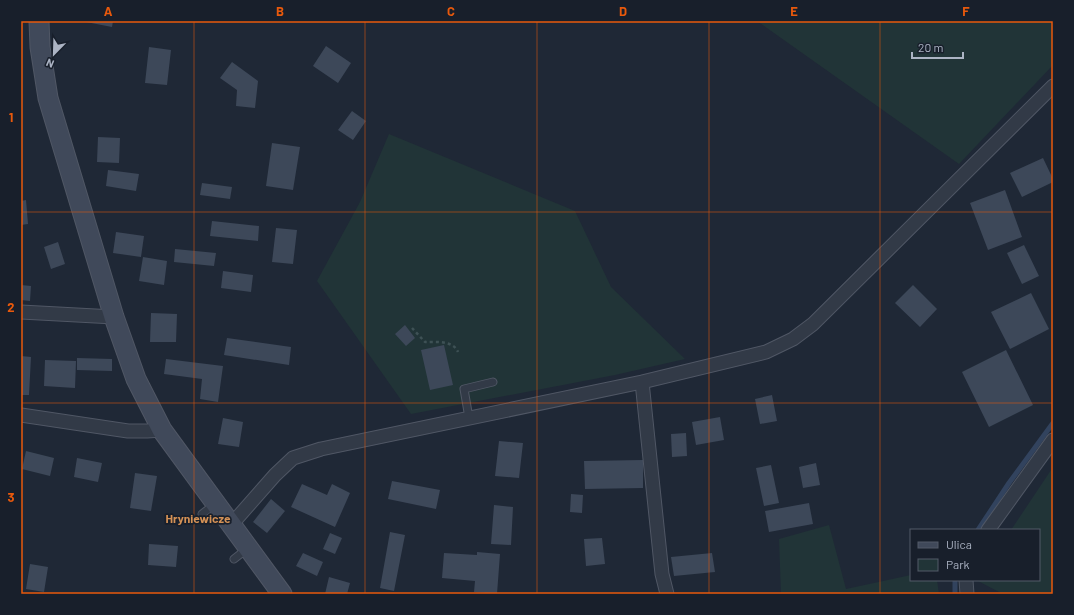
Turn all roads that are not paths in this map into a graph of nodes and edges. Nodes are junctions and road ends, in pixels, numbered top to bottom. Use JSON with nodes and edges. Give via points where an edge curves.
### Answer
{"nodes":[{"id":1,"x":39,"y":21,"type":"edge"},
{"id":2,"x":1053,"y":86,"type":"edge"},
{"id":3,"x":21,"y":312,"type":"edge"},
{"id":4,"x":114,"y":317,"type":"junction"},
{"id":5,"x":493,"y":382,"type":"dead end"},
{"id":6,"x":642,"y":382,"type":"junction"},
{"id":7,"x":21,"y":415,"type":"edge"},
{"id":8,"x":469,"y":418,"type":"junction"},
{"id":9,"x":162,"y":430,"type":"junction"},
{"id":10,"x":1053,"y":440,"type":"edge"},
{"id":11,"x":231,"y":524,"type":"junction"},
{"id":12,"x":989,"y":529,"type":"edge"},
{"id":13,"x":966,"y":581,"type":"edge"},
{"id":14,"x":282,"y":594,"type":"edge"},
{"id":15,"x":666,"y":594,"type":"edge"},
{"id":16,"x":967,"y":594,"type":"edge"}],
"edges":[{"from":1,"to":4,"type":"street","via":[[40,47],[48,98]]},
{"from":2,"to":6,"type":"street","via":[[813,324],[793,339],[766,352]]},
{"from":3,"to":4,"type":"street"},
{"from":4,"to":9,"type":"street","via":[[136,379]]},
{"from":5,"to":8,"type":"lane","via":[[464,389]]},
{"from":6,"to":8,"type":"street"},
{"from":6,"to":15,"type":"street"},
{"from":7,"to":9,"type":"street","via":[[128,431]]},
{"from":8,"to":11,"type":"street","via":[[322,449],[293,458],[274,475]]},
{"from":9,"to":11,"type":"street","via":[[209,509]]},
{"from":10,"to":12,"type":"street"},
{"from":11,"to":14,"type":"street","via":[[241,554]]},
{"from":13,"to":16,"type":"street"}]}
